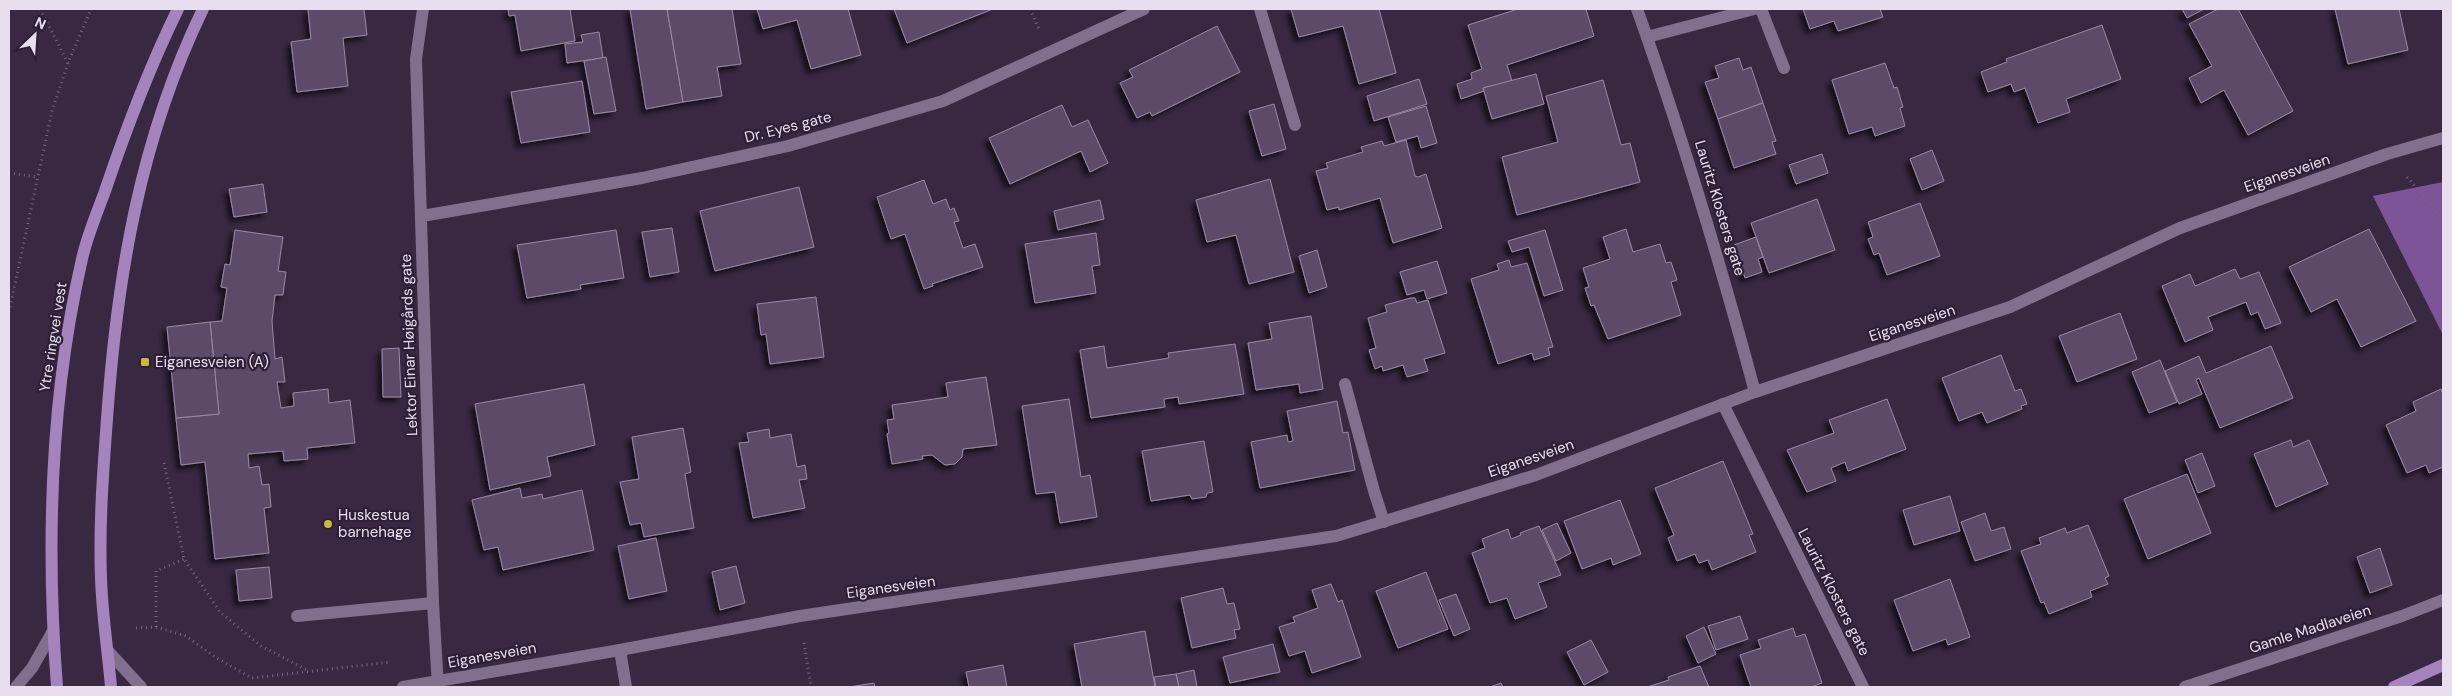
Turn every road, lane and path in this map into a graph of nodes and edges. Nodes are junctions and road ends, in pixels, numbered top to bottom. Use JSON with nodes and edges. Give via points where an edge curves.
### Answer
{"nodes":[{"id":1,"x":40,"y":9,"type":"edge"},
{"id":2,"x":91,"y":9,"type":"edge"},
{"id":3,"x":178,"y":9,"type":"edge"},
{"id":4,"x":203,"y":9,"type":"edge"},
{"id":5,"x":423,"y":9,"type":"edge"},
{"id":6,"x":1144,"y":9,"type":"edge"},
{"id":7,"x":1260,"y":9,"type":"edge"},
{"id":8,"x":1637,"y":9,"type":"edge"},
{"id":9,"x":1754,"y":9,"type":"edge"},
{"id":10,"x":1761,"y":9,"type":"edge"},
{"id":11,"x":1647,"y":37,"type":"junction"},
{"id":12,"x":68,"y":63,"type":"junction"},
{"id":13,"x":1784,"y":68,"type":"dead end"},
{"id":14,"x":1295,"y":125,"type":"dead end"},
{"id":15,"x":2443,"y":138,"type":"edge"},
{"id":16,"x":2387,"y":154,"type":"junction"},
{"id":17,"x":9,"y":173,"type":"edge"},
{"id":18,"x":37,"y":177,"type":"junction"},
{"id":19,"x":422,"y":216,"type":"junction"},
{"id":20,"x":2443,"y":218,"type":"edge"},
{"id":21,"x":9,"y":312,"type":"edge"},
{"id":22,"x":1345,"y":384,"type":"dead end"},
{"id":23,"x":1755,"y":392,"type":"junction"},
{"id":24,"x":1723,"y":404,"type":"junction"},
{"id":25,"x":164,"y":463,"type":"dead end"},
{"id":26,"x":1384,"y":522,"type":"junction"},
{"id":27,"x":184,"y":559,"type":"junction"},
{"id":28,"x":2443,"y":600,"type":"edge"},
{"id":29,"x":433,"y":603,"type":"junction"},
{"id":30,"x":297,"y":616,"type":"dead end"},
{"id":31,"x":800,"y":616,"type":"junction"},
{"id":32,"x":156,"y":627,"type":"junction"},
{"id":33,"x":136,"y":628,"type":"dead end"},
{"id":34,"x":53,"y":632,"type":"junction"},
{"id":35,"x":620,"y":650,"type":"junction"},
{"id":36,"x":108,"y":651,"type":"junction"},
{"id":37,"x":394,"y":661,"type":"dead end"},
{"id":38,"x":2443,"y":665,"type":"edge"},
{"id":39,"x":310,"y":672,"type":"junction"},
{"id":40,"x":438,"y":684,"type":"edge"},
{"id":41,"x":16,"y":687,"type":"edge"},
{"id":42,"x":57,"y":687,"type":"edge"},
{"id":43,"x":111,"y":687,"type":"edge"},
{"id":44,"x":141,"y":687,"type":"edge"},
{"id":45,"x":403,"y":687,"type":"edge"},
{"id":46,"x":626,"y":687,"type":"edge"},
{"id":47,"x":811,"y":687,"type":"edge"},
{"id":48,"x":1863,"y":687,"type":"edge"},
{"id":49,"x":2186,"y":687,"type":"edge"},
{"id":50,"x":2394,"y":687,"type":"edge"}],
"edges":[{"from":1,"to":12,"type":"path"},
{"from":2,"to":12,"type":"path"},
{"from":3,"to":34,"type":"main road","name":"Ytre ringvei vest","via":[[159,47],[123,138],[82,257],[65,343],[57,426],[51,506]]},
{"from":4,"to":36,"type":"main road","via":[[163,101],[147,154],[126,248],[112,353],[100,514],[101,579]]},
{"from":5,"to":19,"type":"street","name":"Lektor Einar Høigårds gate","via":[[416,60]]},
{"from":6,"to":19,"type":"street","name":"Dr. Eyes gate","via":[[943,101],[788,146],[642,178]]},
{"from":7,"to":14,"type":"street"},
{"from":8,"to":11,"type":"street","name":"Lauritz Klosters gate"},
{"from":9,"to":11,"type":"street"},
{"from":10,"to":13,"type":"street"},
{"from":11,"to":23,"type":"street","name":"Lauritz Klosters gate","via":[[1718,255]]},
{"from":12,"to":18,"type":"path","via":[[52,111]]},
{"from":15,"to":16,"type":"street","name":"Eiganesveien"},
{"from":16,"to":20,"type":"path"},
{"from":16,"to":23,"type":"street","name":"Eiganesveien","via":[[2180,228],[2010,307]]},
{"from":17,"to":18,"type":"path"},
{"from":18,"to":21,"type":"path"},
{"from":19,"to":29,"type":"street","name":"Lektor Einar Høigårds gate"},
{"from":22,"to":26,"type":"street"},
{"from":23,"to":24,"type":"street","name":"Eiganesveien"},
{"from":24,"to":26,"type":"street","name":"Eiganesveien","via":[[1536,475]]},
{"from":24,"to":48,"type":"street","name":"Lauritz Klosters gate"},
{"from":25,"to":27,"type":"path"},
{"from":26,"to":31,"type":"street","name":"Eiganesveien","via":[[1336,536]]},
{"from":27,"to":32,"type":"path","via":[[156,571]]},
{"from":27,"to":39,"type":"path","via":[[220,612],[261,646]]},
{"from":28,"to":49,"type":"street","name":"Gamle Madlaveien"},
{"from":29,"to":30,"type":"street"},
{"from":29,"to":40,"type":"street","name":"Lektor Einar Høigårds gate"},
{"from":31,"to":35,"type":"street","name":"Eiganesveien"},
{"from":31,"to":47,"type":"path"},
{"from":32,"to":33,"type":"path"},
{"from":32,"to":39,"type":"path","via":[[186,636],[252,678]]},
{"from":34,"to":41,"type":"street","via":[[32,668]]},
{"from":34,"to":42,"type":"main road","name":"Ytre ringvei vest"},
{"from":35,"to":40,"type":"street","name":"Eiganesveien"},
{"from":35,"to":46,"type":"street"},
{"from":36,"to":43,"type":"main road"},
{"from":36,"to":44,"type":"street"},
{"from":37,"to":39,"type":"path"},
{"from":38,"to":50,"type":"main road"},
{"from":40,"to":45,"type":"street","name":"Eiganesveien"}]}
